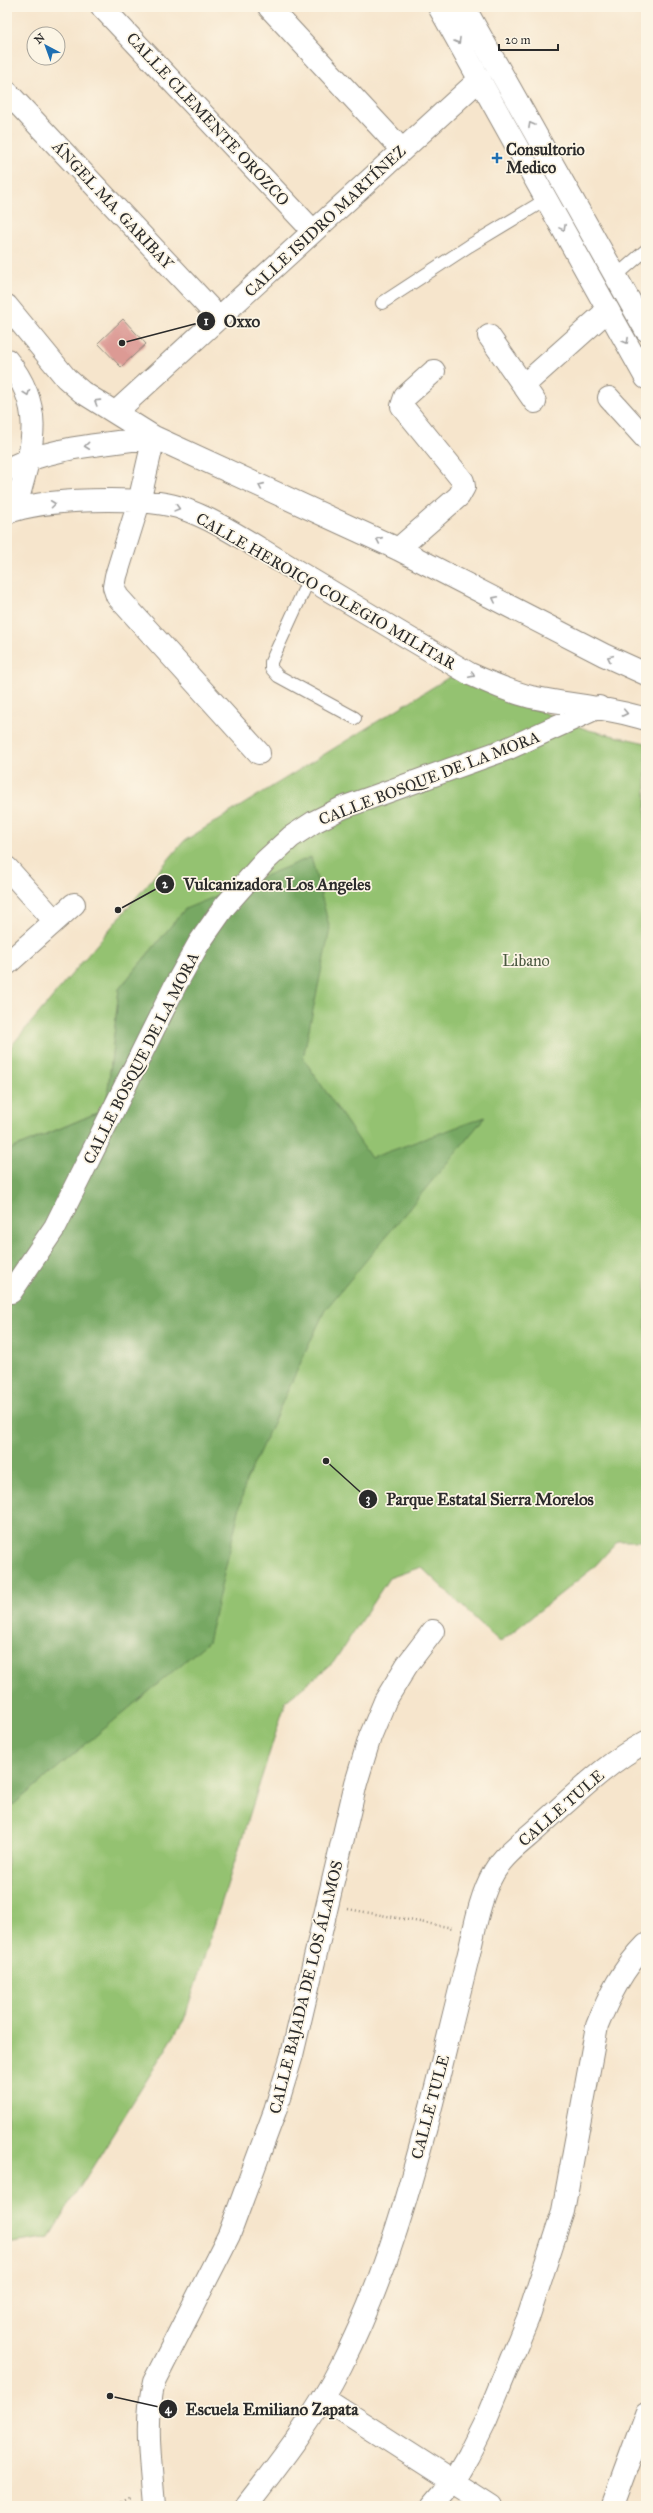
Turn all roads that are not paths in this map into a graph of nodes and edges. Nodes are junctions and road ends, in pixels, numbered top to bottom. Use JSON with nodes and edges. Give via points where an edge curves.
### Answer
{"nodes":[{"id":1,"x":102,"y":7,"type":"edge"},
{"id":2,"x":269,"y":7,"type":"edge"},
{"id":3,"x":439,"y":7,"type":"edge"},
{"id":4,"x":464,"y":7,"type":"edge"},
{"id":5,"x":480,"y":79,"type":"junction"},
{"id":6,"x":7,"y":92,"type":"edge"},
{"id":7,"x":402,"y":150,"type":"junction"},
{"id":8,"x":547,"y":199,"type":"junction"},
{"id":9,"x":314,"y":231,"type":"junction"},
{"id":10,"x":646,"y":250,"type":"edge"},
{"id":11,"x":616,"y":276,"type":"junction"},
{"id":12,"x":382,"y":303,"type":"dead end"},
{"id":13,"x":7,"y":306,"type":"edge"},
{"id":14,"x":608,"y":310,"type":"junction"},
{"id":15,"x":219,"y":318,"type":"junction"},
{"id":16,"x":646,"y":330,"type":"edge"},
{"id":17,"x":489,"y":336,"type":"dead end"},
{"id":18,"x":7,"y":360,"type":"edge"},
{"id":19,"x":434,"y":371,"type":"dead end"},
{"id":20,"x":646,"y":378,"type":"edge"},
{"id":21,"x":609,"y":398,"type":"dead end"},
{"id":22,"x":116,"y":412,"type":"junction"},
{"id":23,"x":154,"y":438,"type":"junction"},
{"id":24,"x":646,"y":439,"type":"edge"},
{"id":25,"x":28,"y":458,"type":"junction"},
{"id":26,"x":7,"y":469,"type":"edge"},
{"id":27,"x":139,"y":502,"type":"junction"},
{"id":28,"x":11,"y":512,"type":"edge"},
{"id":29,"x":398,"y":549,"type":"junction"},
{"id":30,"x":309,"y":579,"type":"junction"},
{"id":31,"x":646,"y":674,"type":"edge"},
{"id":32,"x":599,"y":707,"type":"junction"},
{"id":33,"x":355,"y":718,"type":"dead end"},
{"id":34,"x":646,"y":719,"type":"edge"},
{"id":35,"x":259,"y":753,"type":"dead end"},
{"id":36,"x":7,"y":868,"type":"edge"},
{"id":37,"x":74,"y":904,"type":"dead end"},
{"id":38,"x":54,"y":920,"type":"junction"},
{"id":39,"x":7,"y":964,"type":"edge"},
{"id":40,"x":11,"y":1292,"type":"dead end"},
{"id":41,"x":433,"y":1631,"type":"dead end"},
{"id":42,"x":646,"y":1742,"type":"edge"},
{"id":43,"x":646,"y":1945,"type":"edge"},
{"id":44,"x":323,"y":2398,"type":"junction"},
{"id":45,"x":646,"y":2414,"type":"edge"},
{"id":46,"x":454,"y":2480,"type":"junction"},
{"id":47,"x":154,"y":2506,"type":"edge"},
{"id":48,"x":246,"y":2506,"type":"edge"},
{"id":49,"x":432,"y":2506,"type":"edge"},
{"id":50,"x":491,"y":2506,"type":"edge"},
{"id":51,"x":612,"y":2506,"type":"edge"}],
"edges":[{"from":1,"to":9,"type":"main road","name":"CALLE CLEMENTE OROZCO"},
{"from":2,"to":7,"type":"main road"},
{"from":3,"to":5,"type":"main road","one_way":true},
{"from":11,"to":4,"type":"main road","one_way":true},
{"from":5,"to":7,"type":"main road","name":"CALLE ISIDRO MARTÍNEZ"},
{"from":5,"to":8,"type":"main road"},
{"from":6,"to":15,"type":"main road","name":"ÁNGEL MA. GARIBAY"},
{"from":7,"to":9,"type":"main road","name":"CALLE ISIDRO MARTÍNEZ"},
{"from":8,"to":12,"type":"lane"},
{"from":8,"to":14,"type":"main road","one_way":true},
{"from":9,"to":15,"type":"main road","name":"CALLE ISIDRO MARTÍNEZ"},
{"from":10,"to":11,"type":"lane"},
{"from":11,"to":16,"type":"main road"},
{"from":22,"to":13,"type":"main road","one_way":true,"via":[[82,392],[66,378]]},
{"from":14,"to":17,"type":"main road","via":[[529,394]]},
{"from":14,"to":20,"type":"main road","one_way":true},
{"from":15,"to":22,"type":"main road","name":"CALLE ISIDRO MARTÍNEZ"},
{"from":18,"to":25,"type":"main road","name":"CALLE HEROICO COLEGIO MILITAR","one_way":true,"via":[[24,386],[32,406],[34,430]]},
{"from":19,"to":29,"type":"main road","via":[[405,397],[402,406],[463,482],[464,487],[459,496]]},
{"from":21,"to":24,"type":"main road"},
{"from":22,"to":23,"type":"main road"},
{"from":23,"to":25,"type":"main road","one_way":true,"via":[[75,448]]},
{"from":23,"to":27,"type":"main road"},
{"from":29,"to":23,"type":"main road","one_way":true},
{"from":25,"to":26,"type":"main road"},
{"from":25,"to":28,"type":"main road","name":"CALLE HEROICO COLEGIO MILITAR"},
{"from":28,"to":27,"type":"main road","name":"CALLE HEROICO COLEGIO MILITAR","one_way":true,"via":[[60,503]]},
{"from":27,"to":30,"type":"main road","name":"CALLE HEROICO COLEGIO MILITAR","one_way":true,"via":[[177,507],[204,518]]},
{"from":27,"to":35,"type":"main road","via":[[116,576],[114,587],[117,596]]},
{"from":31,"to":29,"type":"main road","one_way":true},
{"from":30,"to":32,"type":"main road","name":"CALLE HEROICO COLEGIO MILITAR","one_way":true,"via":[[470,674],[501,688],[531,696]]},
{"from":30,"to":33,"type":"lane","via":[[271,662],[271,668],[278,676]]},
{"from":32,"to":34,"type":"main road","name":"CALLE HEROICO COLEGIO MILITAR","one_way":true},
{"from":32,"to":40,"type":"main road","name":"CALLE BOSQUE DE LA MORA","via":[[507,749],[342,808],[291,837],[265,861],[225,906],[199,943],[55,1227]]},
{"from":36,"to":38,"type":"main road"},
{"from":37,"to":38,"type":"main road"},
{"from":38,"to":39,"type":"main road"},
{"from":41,"to":47,"type":"main road","name":"CALLE BAJADA DE LOS ÁLAMOS","via":[[407,1665],[385,1701],[370,1737],[292,2055],[273,2118],[229,2235],[154,2382],[148,2422]]},
{"from":42,"to":44,"type":"main road","name":"CALLE TULE","via":[[603,1771],[503,1859],[486,1888],[424,2132],[385,2262],[366,2313]]},
{"from":43,"to":46,"type":"main road","via":[[623,1972],[608,1998],[597,2026],[576,2146],[558,2226],[528,2318],[486,2420]]},
{"from":44,"to":46,"type":"main road"},
{"from":44,"to":48,"type":"main road","name":"CALLE TULE","via":[[288,2451]]},
{"from":45,"to":51,"type":"main road"},
{"from":46,"to":49,"type":"main road"},
{"from":46,"to":50,"type":"main road"}]}
